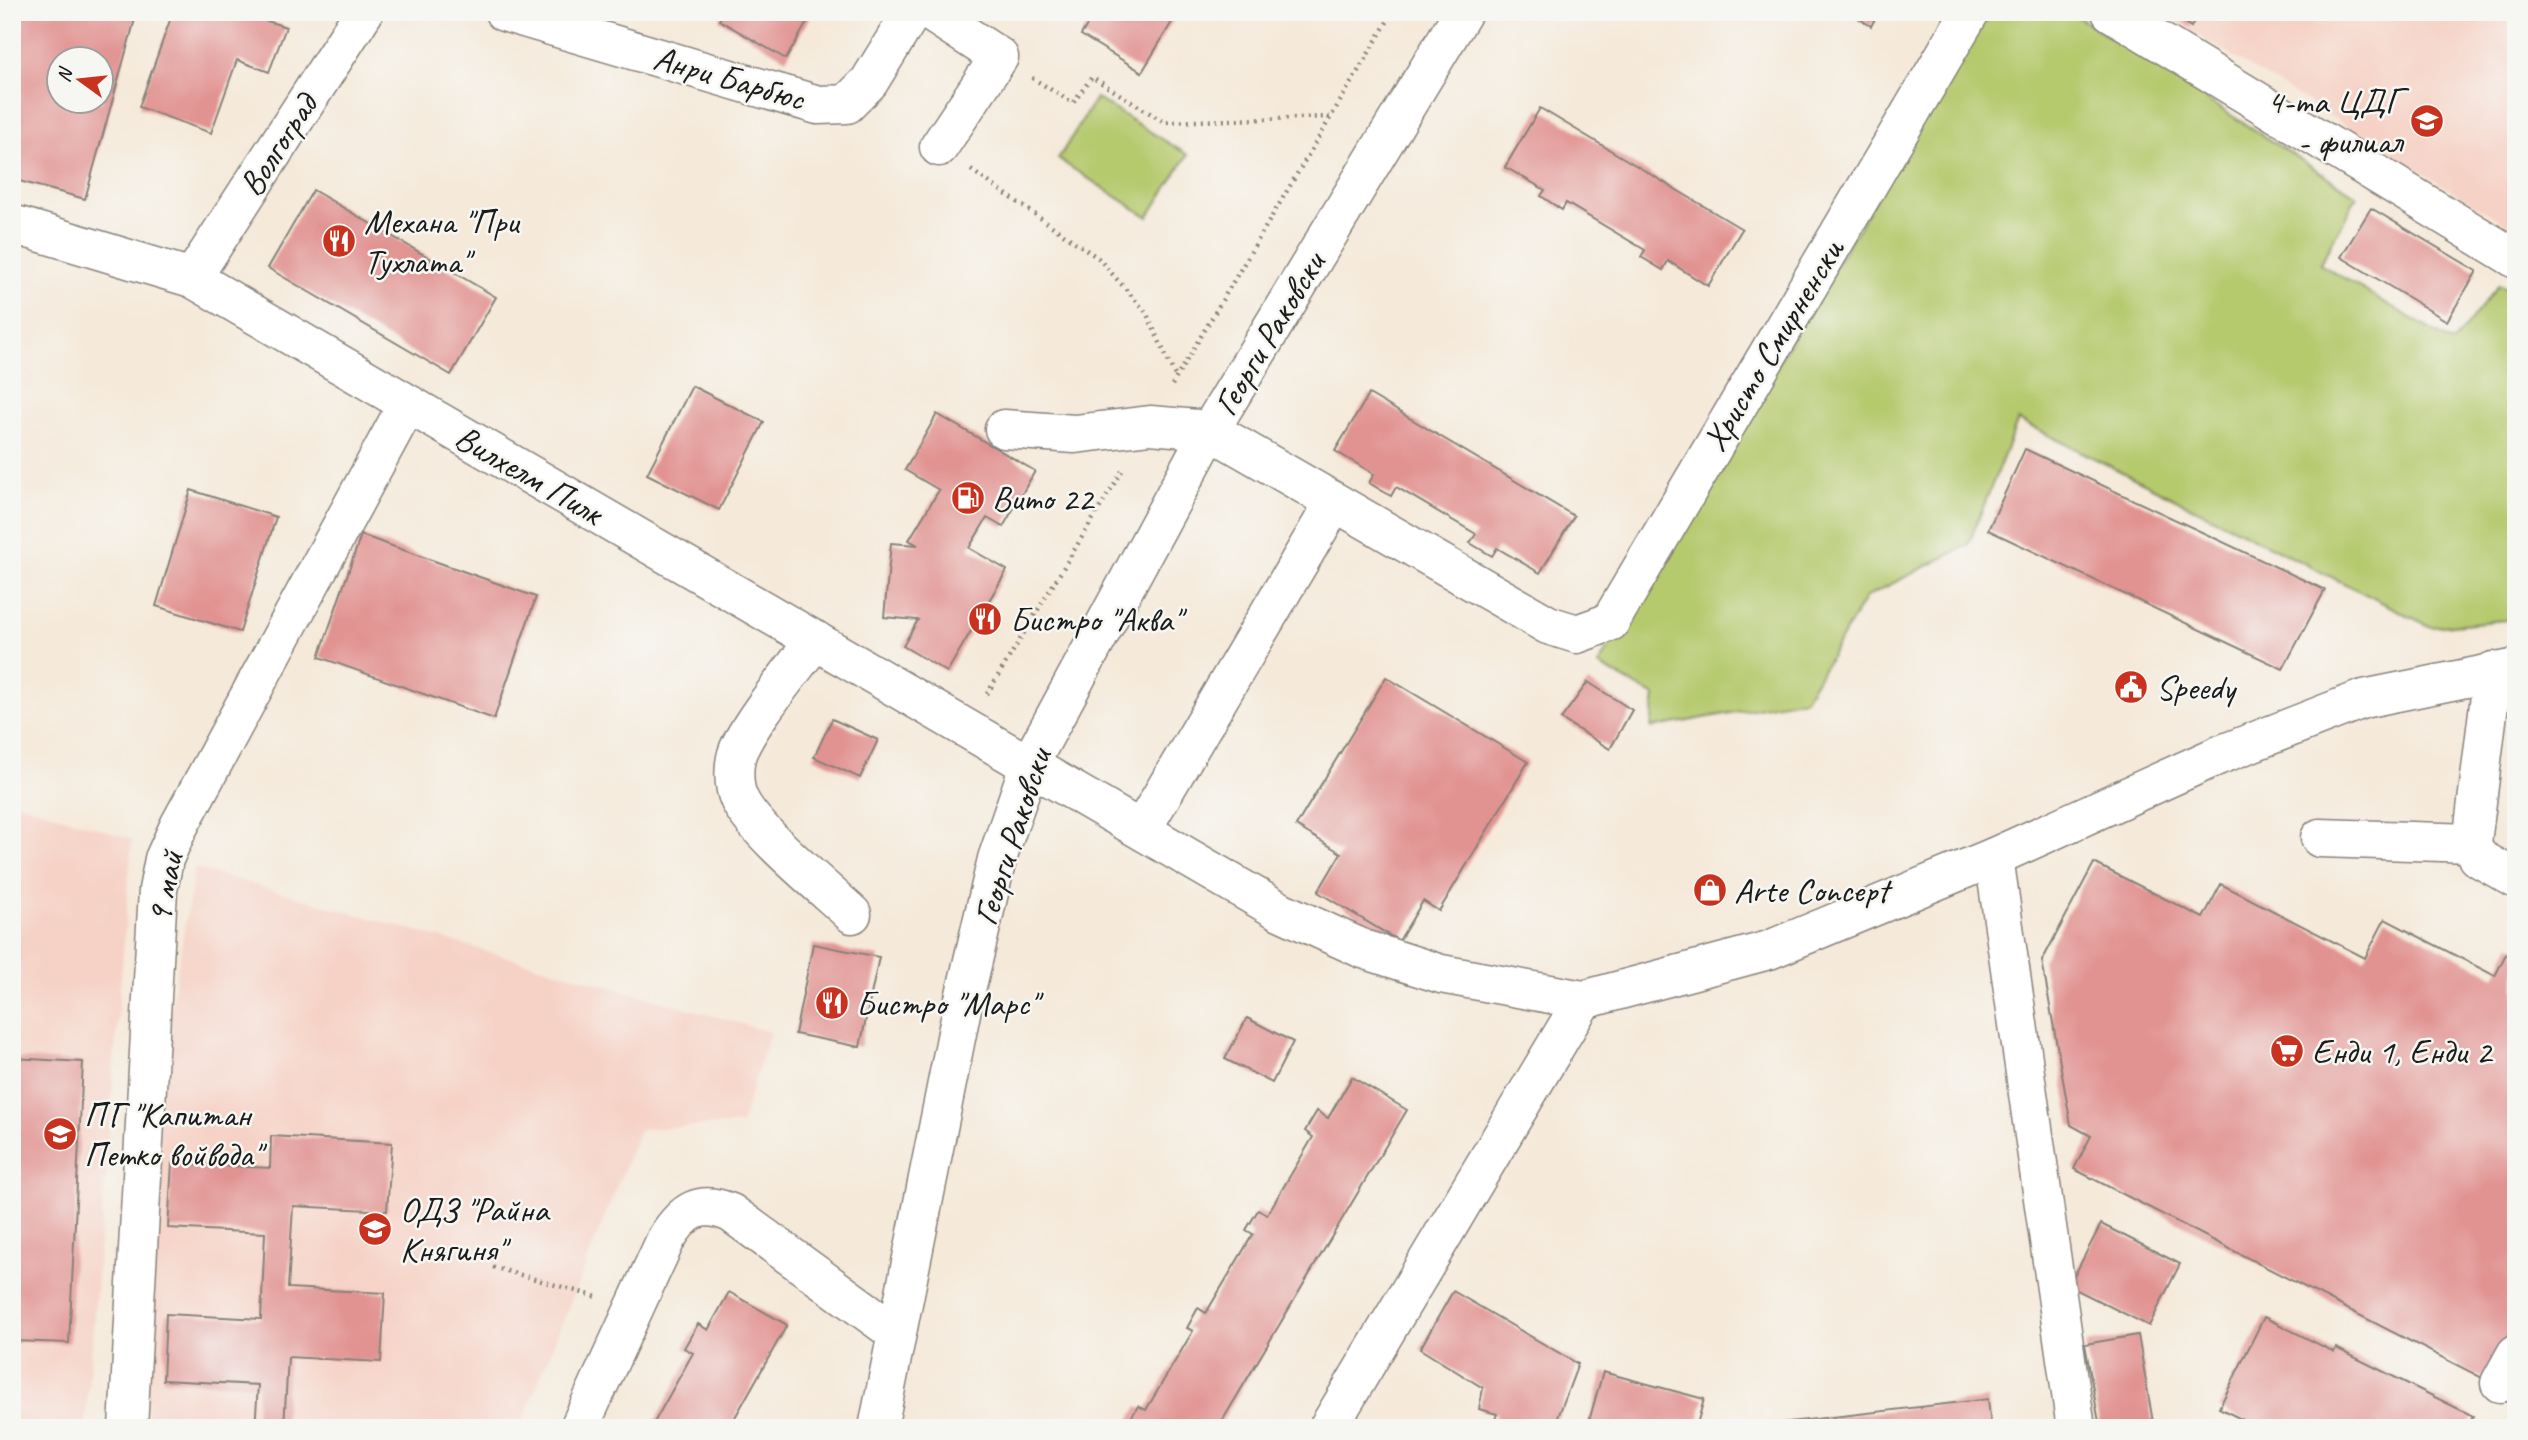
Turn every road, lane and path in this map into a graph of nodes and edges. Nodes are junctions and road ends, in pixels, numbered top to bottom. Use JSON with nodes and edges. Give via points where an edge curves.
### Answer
{"nodes":[{"id":1,"x":363,"y":12,"type":"edge"},
{"id":2,"x":504,"y":12,"type":"edge"},
{"id":3,"x":912,"y":12,"type":"edge"},
{"id":4,"x":930,"y":12,"type":"edge"},
{"id":5,"x":1393,"y":12,"type":"edge"},
{"id":6,"x":1463,"y":12,"type":"edge"},
{"id":7,"x":1970,"y":12,"type":"edge"},
{"id":8,"x":2111,"y":12,"type":"edge"},
{"id":9,"x":1073,"y":103,"type":"dead end"},
{"id":10,"x":1331,"y":117,"type":"junction"},
{"id":11,"x":939,"y":148,"type":"joint"},
{"id":12,"x":12,"y":224,"type":"edge"},
{"id":13,"x":2516,"y":259,"type":"edge"},
{"id":14,"x":192,"y":278,"type":"junction"},
{"id":15,"x":1176,"y":378,"type":"junction"},
{"id":16,"x":407,"y":405,"type":"junction"},
{"id":17,"x":1150,"y":425,"type":"junction"},
{"id":18,"x":1004,"y":429,"type":"dead end"},
{"id":19,"x":1210,"y":430,"type":"junction"},
{"id":20,"x":1334,"y":503,"type":"junction"},
{"id":21,"x":815,"y":640,"type":"junction"},
{"id":22,"x":2504,"y":670,"type":"edge"},
{"id":23,"x":967,"y":727,"type":"junction"},
{"id":24,"x":1030,"y":762,"type":"junction"},
{"id":25,"x":1142,"y":829,"type":"junction"},
{"id":26,"x":2320,"y":838,"type":"dead end"},
{"id":27,"x":2472,"y":844,"type":"junction"},
{"id":28,"x":1994,"y":858,"type":"junction"},
{"id":29,"x":2516,"y":879,"type":"edge"},
{"id":30,"x":852,"y":914,"type":"dead end"},
{"id":31,"x":1583,"y":1000,"type":"junction"},
{"id":32,"x":493,"y":1267,"type":"dead end"},
{"id":33,"x":635,"y":1307,"type":"junction"},
{"id":34,"x":896,"y":1333,"type":"junction"},
{"id":35,"x":128,"y":1428,"type":"edge"},
{"id":36,"x":579,"y":1428,"type":"edge"},
{"id":37,"x":878,"y":1428,"type":"edge"},
{"id":38,"x":1328,"y":1428,"type":"edge"},
{"id":39,"x":2076,"y":1428,"type":"edge"}],
"edges":[{"from":1,"to":14,"type":"street","name":"Волгоград"},
{"from":2,"to":3,"type":"street","name":"Анри Барбюс","via":[[818,105],[847,104],[869,82]]},
{"from":4,"to":11,"type":"street","via":[[999,57]]},
{"from":5,"to":10,"type":"path"},
{"from":6,"to":19,"type":"street","name":"Георги Раковски"},
{"from":7,"to":20,"type":"street","name":"Христо Смирненски","via":[[1610,622],[1577,634],[1548,625]]},
{"from":8,"to":13,"type":"street"},
{"from":9,"to":10,"type":"path","via":[[1092,77],[1164,122]]},
{"from":10,"to":15,"type":"path"},
{"from":11,"to":15,"type":"path","via":[[1098,258],[1146,312]]},
{"from":12,"to":14,"type":"street","name":"Вилхелм Пилк"},
{"from":14,"to":16,"type":"street","name":"Вилхелм Пилк"},
{"from":15,"to":17,"type":"path"},
{"from":16,"to":21,"type":"street","name":"Вилхелм Пилк"},
{"from":16,"to":35,"type":"street","name":"9 май","via":[[164,859],[156,918]]},
{"from":17,"to":18,"type":"street","via":[[1075,434]]},
{"from":17,"to":19,"type":"street"},
{"from":17,"to":23,"type":"path"},
{"from":19,"to":20,"type":"street","name":"Христо Смирненски"},
{"from":19,"to":24,"type":"street","name":"Георги Раковски"},
{"from":20,"to":25,"type":"street"},
{"from":21,"to":23,"type":"street","name":"Вилхелм Пилк"},
{"from":21,"to":30,"type":"street","via":[[738,752],[738,797],[751,819]]},
{"from":22,"to":27,"type":"street"},
{"from":22,"to":28,"type":"street","via":[[2363,699],[2217,756]]},
{"from":23,"to":24,"type":"street","name":"Вилхелм Пилк"},
{"from":24,"to":25,"type":"street","name":"Вилхелм Пилк"},
{"from":24,"to":34,"type":"street","name":"Георги Раковски","via":[[997,859],[963,1003]]},
{"from":25,"to":31,"type":"street","name":"Вилхелм Пилк","via":[[1280,911],[1363,949],[1441,974]]},
{"from":26,"to":27,"type":"street"},
{"from":27,"to":29,"type":"street","via":[[2477,858]]},
{"from":28,"to":31,"type":"street","via":[[1769,950]]},
{"from":28,"to":39,"type":"street"},
{"from":31,"to":38,"type":"street"},
{"from":32,"to":33,"type":"path"},
{"from":33,"to":34,"type":"street","via":[[676,1223],[690,1210],[714,1205]]},
{"from":33,"to":36,"type":"street"},
{"from":34,"to":37,"type":"street","name":"Георги Раковски"}]}
